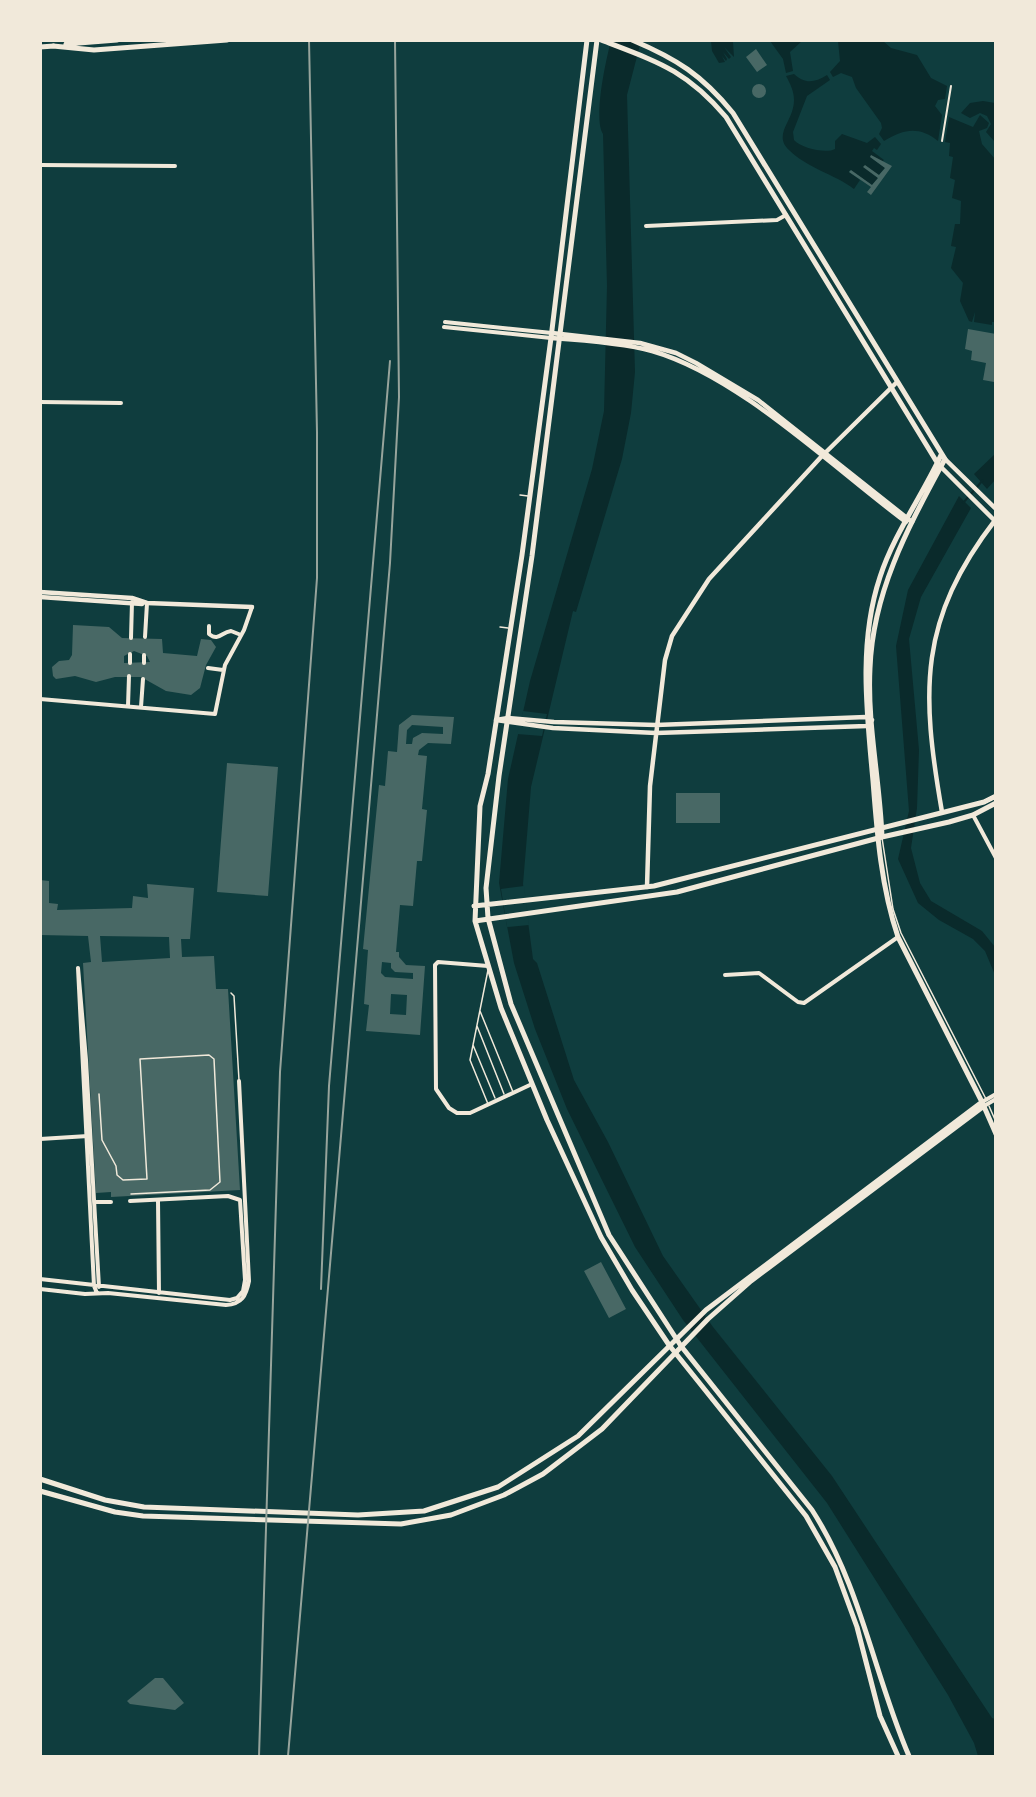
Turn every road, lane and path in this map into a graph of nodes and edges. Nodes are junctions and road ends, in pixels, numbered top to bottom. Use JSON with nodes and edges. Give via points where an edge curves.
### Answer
{"nodes":[{"id":1,"x":117,"y":40,"type":"edge"},
{"id":2,"x":227,"y":40,"type":"edge"},
{"id":3,"x":586,"y":40,"type":"edge"},
{"id":4,"x":597,"y":40,"type":"edge"},
{"id":5,"x":632,"y":40,"type":"edge"},
{"id":6,"x":604,"y":42,"type":"edge"},
{"id":7,"x":53,"y":46,"type":"junction"},
{"id":8,"x":40,"y":47,"type":"edge"},
{"id":9,"x":951,"y":86,"type":"dead end"},
{"id":10,"x":942,"y":141,"type":"dead end"},
{"id":11,"x":40,"y":165,"type":"edge"},
{"id":12,"x":175,"y":166,"type":"dead end"},
{"id":13,"x":787,"y":214,"type":"junction"},
{"id":14,"x":646,"y":226,"type":"dead end"},
{"id":15,"x":445,"y":324,"type":"dead end"},
{"id":16,"x":552,"y":335,"type":"junction"},
{"id":17,"x":560,"y":336,"type":"junction"},
{"id":18,"x":897,"y":382,"type":"junction"},
{"id":19,"x":891,"y":387,"type":"junction"},
{"id":20,"x":40,"y":402,"type":"edge"},
{"id":21,"x":121,"y":402,"type":"dead end"},
{"id":22,"x":823,"y":454,"type":"junction"},
{"id":23,"x":943,"y":457,"type":"junction"},
{"id":24,"x":939,"y":465,"type":"junction"},
{"id":25,"x":520,"y":495,"type":"dead end"},
{"id":26,"x":530,"y":496,"type":"junction"},
{"id":27,"x":540,"y":497,"type":"junction"},
{"id":28,"x":996,"y":509,"type":"edge"},
{"id":29,"x":995,"y":519,"type":"edge"},
{"id":30,"x":908,"y":520,"type":"junction"},
{"id":31,"x":40,"y":592,"type":"edge"},
{"id":32,"x":40,"y":597,"type":"edge"},
{"id":33,"x":132,"y":601,"type":"junction"},
{"id":34,"x":147,"y":603,"type":"junction"},
{"id":35,"x":252,"y":607,"type":"joint"},
{"id":36,"x":209,"y":626,"type":"dead end"},
{"id":37,"x":500,"y":627,"type":"dead end"},
{"id":38,"x":511,"y":629,"type":"junction"},
{"id":39,"x":241,"y":635,"type":"junction"},
{"id":40,"x":145,"y":637,"type":"dead end"},
{"id":41,"x":131,"y":638,"type":"dead end"},
{"id":42,"x":130,"y":654,"type":"dead end"},
{"id":43,"x":144,"y":655,"type":"dead end"},
{"id":44,"x":130,"y":663,"type":"dead end"},
{"id":45,"x":144,"y":663,"type":"dead end"},
{"id":46,"x":208,"y":668,"type":"dead end"},
{"id":47,"x":223,"y":670,"type":"junction"},
{"id":48,"x":129,"y":676,"type":"dead end"},
{"id":49,"x":143,"y":679,"type":"dead end"},
{"id":50,"x":40,"y":699,"type":"edge"},
{"id":51,"x":129,"y":706,"type":"junction"},
{"id":52,"x":141,"y":707,"type":"junction"},
{"id":53,"x":869,"y":718,"type":"junction"},
{"id":54,"x":496,"y":720,"type":"junction"},
{"id":55,"x":508,"y":721,"type":"junction"},
{"id":56,"x":554,"y":725,"type":"junction"},
{"id":57,"x":656,"y":725,"type":"junction"},
{"id":58,"x":867,"y":726,"type":"junction"},
{"id":59,"x":656,"y":733,"type":"junction"},
{"id":60,"x":996,"y":796,"type":"edge"},
{"id":61,"x":996,"y":803,"type":"edge"},
{"id":62,"x":942,"y":812,"type":"junction"},
{"id":63,"x":973,"y":815,"type":"junction"},
{"id":64,"x":880,"y":829,"type":"junction"},
{"id":65,"x":880,"y":837,"type":"junction"},
{"id":66,"x":996,"y":858,"type":"edge"},
{"id":67,"x":647,"y":886,"type":"junction"},
{"id":68,"x":474,"y":906,"type":"junction"},
{"id":69,"x":487,"y":907,"type":"junction"},
{"id":70,"x":488,"y":918,"type":"junction"},
{"id":71,"x":475,"y":921,"type":"junction"},
{"id":72,"x":898,"y":937,"type":"junction"},
{"id":73,"x":488,"y":966,"type":"junction"},
{"id":74,"x":725,"y":975,"type":"dead end"},
{"id":75,"x":231,"y":993,"type":"dead end"},
{"id":76,"x":479,"y":1010,"type":"junction"},
{"id":77,"x":476,"y":1026,"type":"junction"},
{"id":78,"x":82,"y":1031,"type":"junction"},
{"id":79,"x":473,"y":1044,"type":"junction"},
{"id":80,"x":239,"y":1081,"type":"joint"},
{"id":81,"x":532,"y":1084,"type":"junction"},
{"id":82,"x":513,"y":1093,"type":"junction"},
{"id":83,"x":99,"y":1094,"type":"dead end"},
{"id":84,"x":996,"y":1094,"type":"edge"},
{"id":85,"x":505,"y":1097,"type":"junction"},
{"id":86,"x":996,"y":1099,"type":"edge"},
{"id":87,"x":496,"y":1101,"type":"junction"},
{"id":88,"x":985,"y":1103,"type":"junction"},
{"id":89,"x":488,"y":1104,"type":"junction"},
{"id":90,"x":996,"y":1122,"type":"edge"},
{"id":91,"x":996,"y":1134,"type":"edge"},
{"id":92,"x":89,"y":1136,"type":"junction"},
{"id":93,"x":40,"y":1139,"type":"edge"},
{"id":94,"x":131,"y":1194,"type":"dead end"},
{"id":95,"x":236,"y":1194,"type":"dead end"},
{"id":96,"x":158,"y":1200,"type":"junction"},
{"id":97,"x":240,"y":1200,"type":"junction"},
{"id":98,"x":130,"y":1201,"type":"dead end"},
{"id":99,"x":93,"y":1202,"type":"junction"},
{"id":100,"x":111,"y":1202,"type":"dead end"},
{"id":101,"x":40,"y":1279,"type":"edge"},
{"id":102,"x":96,"y":1286,"type":"junction"},
{"id":103,"x":40,"y":1289,"type":"edge"},
{"id":104,"x":98,"y":1293,"type":"junction"},
{"id":105,"x":159,"y":1293,"type":"junction"},
{"id":106,"x":239,"y":1299,"type":"junction"},
{"id":107,"x":676,"y":1339,"type":"junction"},
{"id":108,"x":669,"y":1345,"type":"junction"},
{"id":109,"x":681,"y":1346,"type":"junction"},
{"id":110,"x":675,"y":1352,"type":"junction"},
{"id":111,"x":40,"y":1479,"type":"edge"},
{"id":112,"x":40,"y":1491,"type":"edge"},
{"id":113,"x":898,"y":1756,"type":"edge"},
{"id":114,"x":909,"y":1756,"type":"edge"}],
"edges":[{"from":1,"to":7,"type":"main road"},
{"from":2,"to":7,"type":"main road","via":[[94,50]]},
{"from":3,"to":16,"type":"main road"},
{"from":4,"to":17,"type":"main road"},
{"from":5,"to":18,"type":"main road","via":[[689,68],[710,85],[733,113]]},
{"from":6,"to":13,"type":"main road","via":[[684,75],[704,91],[726,117]]},
{"from":7,"to":8,"type":"main road"},
{"from":9,"to":10,"type":"street"},
{"from":11,"to":12,"type":"street"},
{"from":13,"to":14,"type":"street","via":[[777,220]]},
{"from":13,"to":19,"type":"main road"},
{"from":15,"to":16,"type":"street"},
{"from":16,"to":17,"type":"street"},
{"from":16,"to":26,"type":"main road"},
{"from":17,"to":22,"type":"street","via":[[640,345],[686,358],[745,392]]},
{"from":17,"to":27,"type":"main road"},
{"from":18,"to":19,"type":"street"},
{"from":18,"to":23,"type":"main road"},
{"from":19,"to":22,"type":"street"},
{"from":19,"to":24,"type":"main road"},
{"from":20,"to":21,"type":"street"},
{"from":22,"to":30,"type":"street"},
{"from":22,"to":57,"type":"street","via":[[709,579],[685,614],[672,636],[665,660]]},
{"from":23,"to":24,"type":"main road"},
{"from":23,"to":28,"type":"street"},
{"from":24,"to":29,"type":"street"},
{"from":24,"to":30,"type":"main road"},
{"from":25,"to":26,"type":"lane"},
{"from":26,"to":27,"type":"lane"},
{"from":26,"to":38,"type":"main road"},
{"from":27,"to":55,"type":"main road"},
{"from":29,"to":62,"type":"street","via":[[953,582],[933,639],[931,747]]},
{"from":30,"to":53,"type":"main road","via":[[880,576],[874,598],[866,666]]},
{"from":31,"to":33,"type":"street"},
{"from":32,"to":33,"type":"street"},
{"from":33,"to":34,"type":"street"},
{"from":33,"to":41,"type":"street"},
{"from":34,"to":35,"type":"street"},
{"from":34,"to":40,"type":"street"},
{"from":35,"to":39,"type":"street"},
{"from":36,"to":39,"type":"street","via":[[213,637],[231,631]]},
{"from":37,"to":38,"type":"lane"},
{"from":38,"to":54,"type":"main road"},
{"from":39,"to":47,"type":"street"},
{"from":42,"to":44,"type":"street"},
{"from":43,"to":45,"type":"street"},
{"from":46,"to":47,"type":"street"},
{"from":47,"to":52,"type":"street","via":[[215,714]]},
{"from":48,"to":51,"type":"street"},
{"from":49,"to":52,"type":"street"},
{"from":50,"to":51,"type":"street"},
{"from":51,"to":52,"type":"street"},
{"from":53,"to":57,"type":"street"},
{"from":53,"to":58,"type":"main road"},
{"from":53,"to":64,"type":"main road"},
{"from":54,"to":55,"type":"street"},
{"from":54,"to":68,"type":"main road","via":[[480,806]]},
{"from":55,"to":56,"type":"street"},
{"from":55,"to":69,"type":"main road"},
{"from":56,"to":57,"type":"street"},
{"from":56,"to":59,"type":"street"},
{"from":57,"to":59,"type":"street"},
{"from":58,"to":59,"type":"street"},
{"from":58,"to":64,"type":"main road"},
{"from":59,"to":67,"type":"street"},
{"from":60,"to":62,"type":"main road"},
{"from":61,"to":63,"type":"main road"},
{"from":62,"to":64,"type":"main road"},
{"from":63,"to":65,"type":"main road"},
{"from":63,"to":66,"type":"street"},
{"from":64,"to":65,"type":"main road"},
{"from":64,"to":67,"type":"main road"},
{"from":65,"to":70,"type":"main road","via":[[677,892]]},
{"from":65,"to":72,"type":"main road","via":[[889,910]]},
{"from":65,"to":88,"type":"lane","via":[[892,909],[901,933]]},
{"from":67,"to":69,"type":"main road"},
{"from":68,"to":69,"type":"main road"},
{"from":68,"to":71,"type":"main road"},
{"from":69,"to":70,"type":"main road"},
{"from":70,"to":71,"type":"main road"},
{"from":70,"to":107,"type":"main road","via":[[511,1004],[609,1235]]},
{"from":71,"to":73,"type":"main road"},
{"from":72,"to":74,"type":"street","via":[[804,1003],[759,973]]},
{"from":72,"to":88,"type":"main road"},
{"from":73,"to":76,"type":"lane"},
{"from":73,"to":81,"type":"main road"},
{"from":73,"to":89,"type":"street","via":[[438,962],[435,965],[434,1030],[436,1089],[449,1108],[457,1113],[470,1113]]},
{"from":75,"to":80,"type":"lane"},
{"from":76,"to":77,"type":"lane"},
{"from":76,"to":82,"type":"lane"},
{"from":77,"to":79,"type":"lane"},
{"from":77,"to":85,"type":"lane"},
{"from":78,"to":78,"type":"street","via":[[78,968]]},
{"from":78,"to":92,"type":"street"},
{"from":79,"to":87,"type":"lane"},
{"from":79,"to":89,"type":"lane","via":[[470,1060]]},
{"from":80,"to":106,"type":"street","via":[[249,1281],[246,1295]]},
{"from":81,"to":82,"type":"street"},
{"from":81,"to":108,"type":"main road","via":[[593,1221]]},
{"from":82,"to":85,"type":"street"},
{"from":83,"to":94,"type":"lane","via":[[102,1140],[120,1179],[147,1179],[140,1059],[209,1055],[214,1059],[220,1182],[210,1190]]},
{"from":84,"to":88,"type":"street"},
{"from":85,"to":87,"type":"street"},
{"from":86,"to":88,"type":"street"},
{"from":87,"to":89,"type":"street"},
{"from":88,"to":90,"type":"lane"},
{"from":88,"to":91,"type":"main road"},
{"from":88,"to":107,"type":"main road","via":[[706,1310]]},
{"from":88,"to":109,"type":"main road","via":[[751,1281]]},
{"from":92,"to":93,"type":"street"},
{"from":92,"to":99,"type":"street"},
{"from":95,"to":97,"type":"lane"},
{"from":96,"to":97,"type":"street","via":[[228,1196]]},
{"from":96,"to":98,"type":"street"},
{"from":96,"to":105,"type":"street"},
{"from":97,"to":106,"type":"street","via":[[245,1280]]},
{"from":99,"to":100,"type":"street"},
{"from":99,"to":102,"type":"street"},
{"from":101,"to":102,"type":"street"},
{"from":102,"to":104,"type":"street"},
{"from":102,"to":105,"type":"street"},
{"from":103,"to":104,"type":"street"},
{"from":104,"to":106,"type":"street","via":[[226,1305]]},
{"from":105,"to":106,"type":"street"},
{"from":107,"to":108,"type":"main road"},
{"from":107,"to":109,"type":"main road"},
{"from":108,"to":110,"type":"main road"},
{"from":108,"to":111,"type":"main road","via":[[596,1421],[551,1456],[498,1487],[424,1511],[358,1515],[144,1507],[105,1500]]},
{"from":109,"to":110,"type":"main road"},
{"from":109,"to":114,"type":"main road","via":[[830,1538],[874,1648],[890,1711]]},
{"from":110,"to":112,"type":"main road","via":[[602,1429],[543,1474],[504,1495],[422,1522],[358,1525],[143,1516]]},
{"from":110,"to":113,"type":"main road","via":[[823,1541],[857,1627],[880,1716]]}]}
